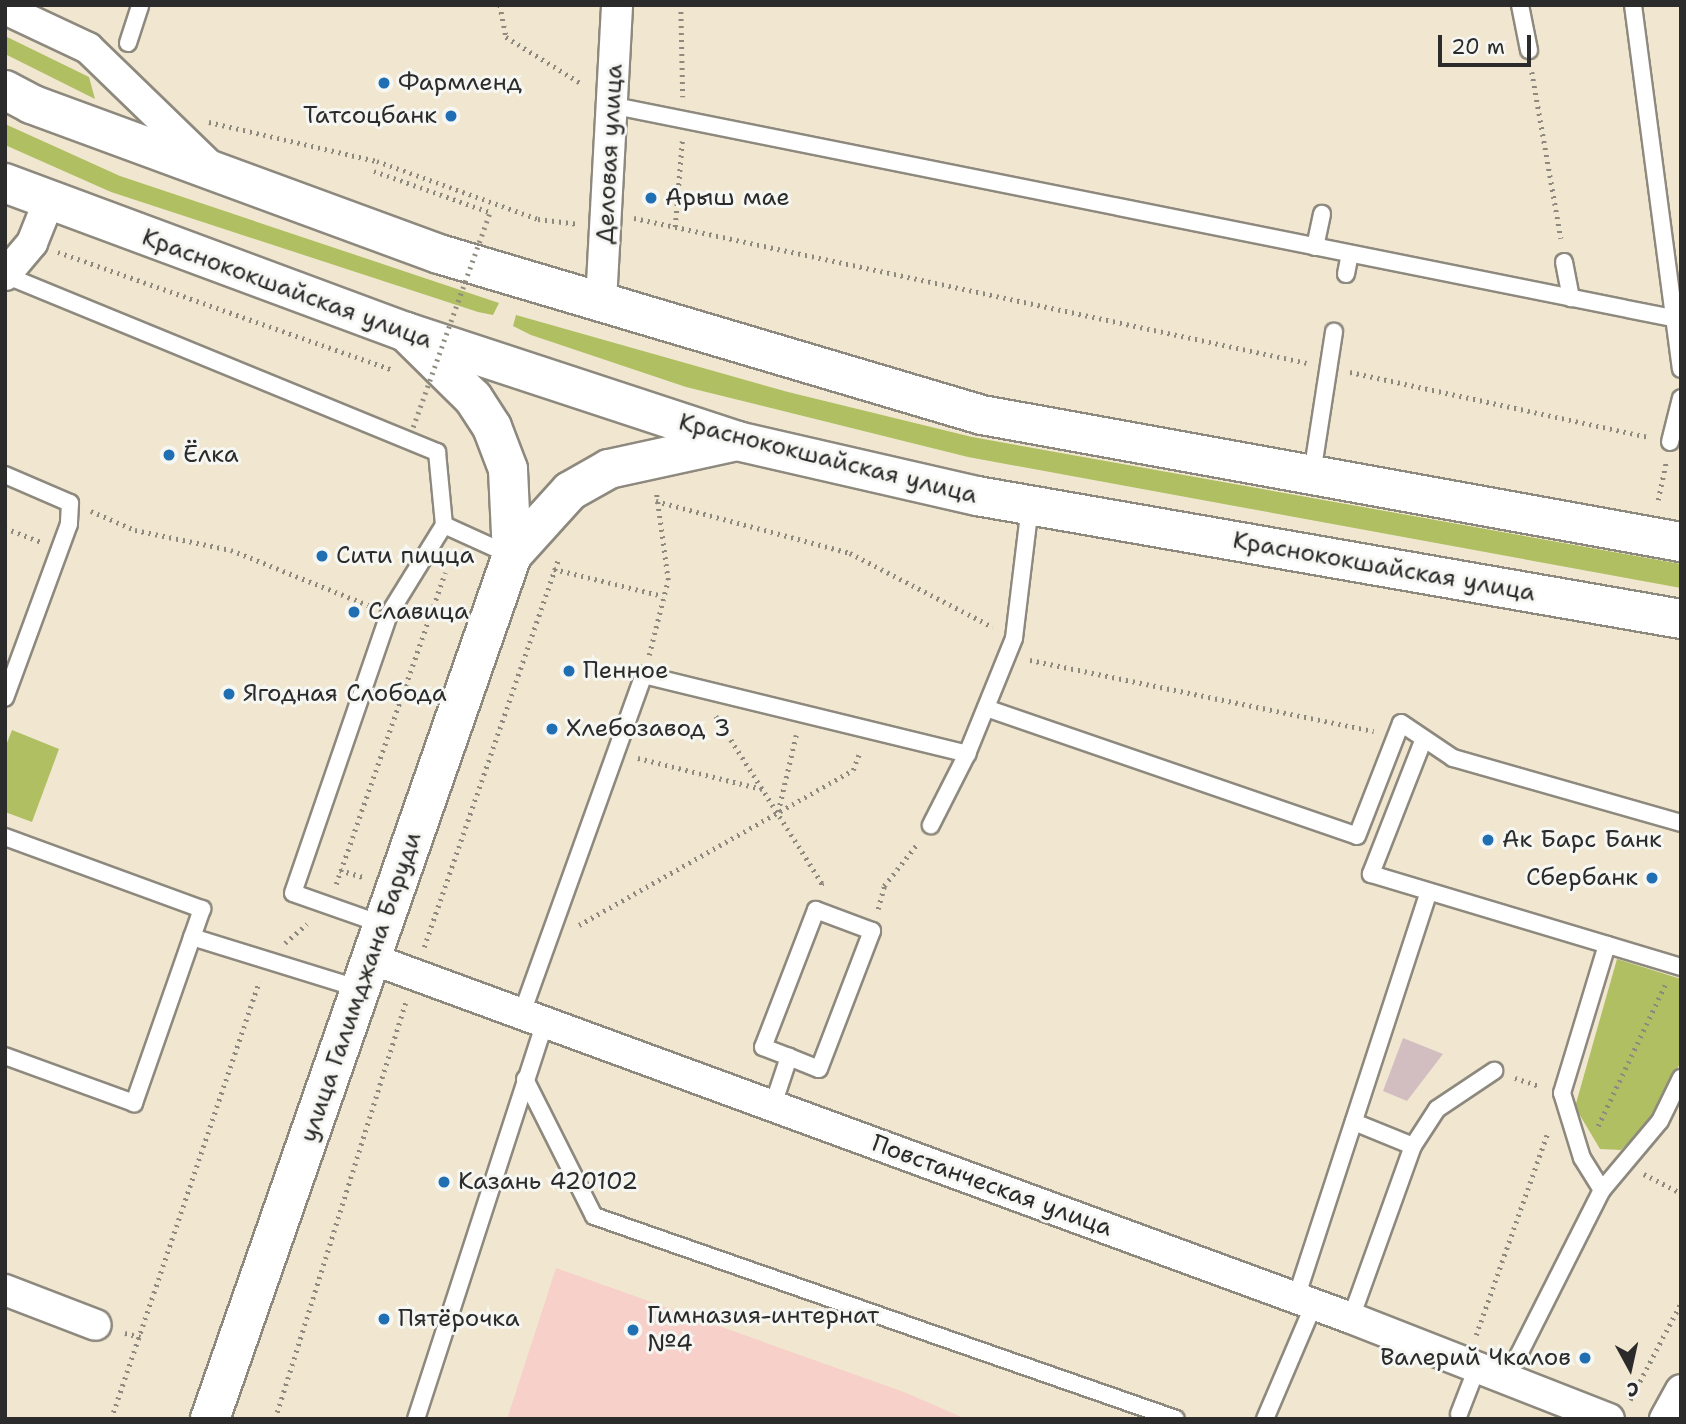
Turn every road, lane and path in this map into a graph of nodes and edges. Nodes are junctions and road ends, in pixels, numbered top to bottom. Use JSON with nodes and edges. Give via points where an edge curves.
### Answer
{"nodes":[{"id":1,"x":140,"y":5,"type":"edge"},
{"id":2,"x":500,"y":5,"type":"edge"},
{"id":3,"x":617,"y":5,"type":"edge"},
{"id":4,"x":681,"y":5,"type":"edge"},
{"id":5,"x":1520,"y":5,"type":"edge"},
{"id":6,"x":1633,"y":5,"type":"edge"},
{"id":7,"x":5,"y":9,"type":"edge"},
{"id":8,"x":128,"y":43,"type":"dead end"},
{"id":9,"x":1529,"y":50,"type":"joint"},
{"id":10,"x":5,"y":90,"type":"edge"},
{"id":11,"x":615,"y":106,"type":"junction"},
{"id":12,"x":684,"y":119,"type":"junction"},
{"id":13,"x":206,"y":122,"type":"dead end"},
{"id":14,"x":374,"y":171,"type":"dead end"},
{"id":15,"x":216,"y":172,"type":"junction"},
{"id":16,"x":5,"y":183,"type":"edge"},
{"id":17,"x":48,"y":202,"type":"junction"},
{"id":18,"x":1322,"y":214,"type":"dead end"},
{"id":19,"x":619,"y":223,"type":"junction"},
{"id":20,"x":675,"y":227,"type":"junction"},
{"id":21,"x":32,"y":243,"type":"junction"},
{"id":22,"x":1315,"y":247,"type":"junction"},
{"id":23,"x":1350,"y":254,"type":"junction"},
{"id":24,"x":1564,"y":262,"type":"joint"},
{"id":25,"x":7,"y":271,"type":"edge"},
{"id":26,"x":1346,"y":274,"type":"dead end"},
{"id":27,"x":1571,"y":298,"type":"junction"},
{"id":28,"x":601,"y":302,"type":"junction"},
{"id":29,"x":1672,"y":318,"type":"junction"},
{"id":30,"x":406,"y":332,"type":"junction"},
{"id":31,"x":1334,"y":332,"type":"dead end"},
{"id":32,"x":1329,"y":368,"type":"junction"},
{"id":33,"x":1681,"y":369,"type":"edge"},
{"id":34,"x":398,"y":372,"type":"dead end"},
{"id":35,"x":1681,"y":398,"type":"edge"},
{"id":36,"x":413,"y":427,"type":"dead end"},
{"id":37,"x":737,"y":441,"type":"junction"},
{"id":38,"x":1670,"y":442,"type":"junction"},
{"id":39,"x":5,"y":475,"type":"edge"},
{"id":40,"x":1311,"y":477,"type":"junction"},
{"id":41,"x":655,"y":482,"type":"dead end"},
{"id":42,"x":1658,"y":500,"type":"dead end"},
{"id":43,"x":70,"y":503,"type":"junction"},
{"id":44,"x":1030,"y":506,"type":"junction"},
{"id":45,"x":444,"y":525,"type":"junction"},
{"id":46,"x":5,"y":528,"type":"edge"},
{"id":47,"x":1681,"y":541,"type":"edge"},
{"id":48,"x":563,"y":548,"type":"dead end"},
{"id":49,"x":60,"y":549,"type":"junction"},
{"id":50,"x":512,"y":555,"type":"junction"},
{"id":51,"x":554,"y":569,"type":"junction"},
{"id":52,"x":663,"y":596,"type":"junction"},
{"id":53,"x":435,"y":606,"type":"dead end"},
{"id":54,"x":389,"y":614,"type":"junction"},
{"id":55,"x":1681,"y":619,"type":"edge"},
{"id":56,"x":644,"y":675,"type":"junction"},
{"id":57,"x":698,"y":688,"type":"junction"},
{"id":58,"x":5,"y":698,"type":"edge"},
{"id":59,"x":985,"y":708,"type":"junction"},
{"id":60,"x":802,"y":713,"type":"junction"},
{"id":61,"x":868,"y":730,"type":"junction"},
{"id":62,"x":1423,"y":741,"type":"junction"},
{"id":63,"x":616,"y":752,"type":"junction"},
{"id":64,"x":967,"y":754,"type":"junction"},
{"id":65,"x":763,"y":789,"type":"junction"},
{"id":66,"x":778,"y":813,"type":"junction"},
{"id":67,"x":1681,"y":823,"type":"edge"},
{"id":68,"x":931,"y":825,"type":"joint"},
{"id":69,"x":5,"y":837,"type":"edge"},
{"id":70,"x":1429,"y":892,"type":"junction"},
{"id":71,"x":816,"y":910,"type":"junction"},
{"id":72,"x":872,"y":930,"type":"junction"},
{"id":73,"x":192,"y":937,"type":"junction"},
{"id":74,"x":547,"y":942,"type":"junction"},
{"id":75,"x":1607,"y":945,"type":"junction"},
{"id":76,"x":373,"y":958,"type":"junction"},
{"id":77,"x":1678,"y":966,"type":"edge"},
{"id":78,"x":415,"y":974,"type":"junction"},
{"id":79,"x":533,"y":1018,"type":"junction"},
{"id":80,"x":5,"y":1056,"type":"edge"},
{"id":81,"x":789,"y":1057,"type":"junction"},
{"id":82,"x":1494,"y":1071,"type":"joint"},
{"id":83,"x":1681,"y":1078,"type":"edge"},
{"id":84,"x":525,"y":1079,"type":"junction"},
{"id":85,"x":1562,"y":1093,"type":"junction"},
{"id":86,"x":773,"y":1105,"type":"junction"},
{"id":87,"x":1354,"y":1122,"type":"junction"},
{"id":88,"x":1413,"y":1146,"type":"junction"},
{"id":89,"x":1582,"y":1158,"type":"junction"},
{"id":90,"x":1622,"y":1162,"type":"junction"},
{"id":91,"x":1602,"y":1190,"type":"junction"},
{"id":92,"x":1681,"y":1193,"type":"edge"},
{"id":93,"x":5,"y":1290,"type":"edge"},
{"id":94,"x":1305,"y":1301,"type":"junction"},
{"id":95,"x":1681,"y":1303,"type":"edge"},
{"id":96,"x":1351,"y":1318,"type":"junction"},
{"id":97,"x":96,"y":1325,"type":"dead end"},
{"id":98,"x":1474,"y":1357,"type":"junction"},
{"id":99,"x":1508,"y":1376,"type":"junction"},
{"id":100,"x":1681,"y":1390,"type":"edge"},
{"id":101,"x":1618,"y":1412,"type":"edge"},
{"id":102,"x":1459,"y":1414,"type":"dead end"},
{"id":103,"x":210,"y":1419,"type":"edge"},
{"id":104,"x":275,"y":1419,"type":"edge"},
{"id":105,"x":416,"y":1419,"type":"edge"},
{"id":106,"x":1176,"y":1419,"type":"edge"},
{"id":107,"x":1265,"y":1419,"type":"edge"},
{"id":108,"x":1665,"y":1419,"type":"edge"}],
"edges":[{"from":1,"to":8,"type":"lane"},
{"from":2,"to":11,"type":"path","via":[[506,37]]},
{"from":3,"to":11,"type":"street","name":"Деловая улица"},
{"from":4,"to":12,"type":"path"},
{"from":5,"to":9,"type":"lane"},
{"from":6,"to":29,"type":"lane"},
{"from":7,"to":15,"type":"street","via":[[88,48]]},
{"from":9,"to":24,"type":"path"},
{"from":10,"to":15,"type":"main road"},
{"from":11,"to":12,"type":"lane"},
{"from":11,"to":19,"type":"street","name":"Деловая улица"},
{"from":12,"to":20,"type":"path"},
{"from":12,"to":22,"type":"lane"},
{"from":13,"to":19,"type":"path","via":[[377,162],[538,219]]},
{"from":14,"to":36,"type":"path","bridge":true,"via":[[490,212]]},
{"from":15,"to":28,"type":"main road","via":[[439,254]]},
{"from":16,"to":17,"type":"main road","name":"Краснококшайская улица"},
{"from":17,"to":21,"type":"street"},
{"from":17,"to":30,"type":"main road","name":"Краснококшайская улица"},
{"from":18,"to":22,"type":"lane"},
{"from":19,"to":20,"type":"path"},
{"from":19,"to":28,"type":"street","name":"Деловая улица"},
{"from":20,"to":32,"type":"path"},
{"from":21,"to":25,"type":"street"},
{"from":21,"to":34,"type":"path"},
{"from":22,"to":23,"type":"lane"},
{"from":23,"to":26,"type":"lane"},
{"from":23,"to":27,"type":"lane"},
{"from":24,"to":27,"type":"lane"},
{"from":25,"to":45,"type":"lane","via":[[437,452]]},
{"from":27,"to":29,"type":"lane"},
{"from":28,"to":40,"type":"main road","via":[[982,415]]},
{"from":29,"to":33,"type":"lane"},
{"from":30,"to":37,"type":"main road","name":"Краснококшайская улица"},
{"from":30,"to":50,"type":"main road","name":"улица Галимджана Баруди","via":[[473,398],[492,427],[506,462]]},
{"from":31,"to":32,"type":"lane"},
{"from":32,"to":38,"type":"path"},
{"from":32,"to":40,"type":"lane"},
{"from":35,"to":38,"type":"lane"},
{"from":37,"to":44,"type":"main road","name":"Краснококшайская улица"},
{"from":37,"to":50,"type":"main road","name":"улица Галимджана Баруди","via":[[609,469],[570,491]]},
{"from":38,"to":42,"type":"path"},
{"from":39,"to":43,"type":"lane"},
{"from":40,"to":47,"type":"main road"},
{"from":41,"to":52,"type":"path","via":[[668,580]]},
{"from":43,"to":49,"type":"lane"},
{"from":43,"to":54,"type":"path","via":[[135,530],[231,550]]},
{"from":44,"to":55,"type":"main road","name":"Краснококшайская улица"},
{"from":44,"to":59,"type":"lane","via":[[1014,638]]},
{"from":45,"to":50,"type":"lane"},
{"from":45,"to":54,"type":"lane"},
{"from":46,"to":49,"type":"path"},
{"from":48,"to":51,"type":"path"},
{"from":49,"to":58,"type":"lane"},
{"from":50,"to":76,"type":"main road","name":"улица Галимджана Баруди"},
{"from":51,"to":52,"type":"path"},
{"from":51,"to":78,"type":"path"},
{"from":52,"to":56,"type":"path"},
{"from":53,"to":54,"type":"path"},
{"from":54,"to":76,"type":"lane","via":[[293,893]]},
{"from":56,"to":57,"type":"lane"},
{"from":56,"to":63,"type":"lane"},
{"from":57,"to":60,"type":"lane"},
{"from":57,"to":65,"type":"path"},
{"from":59,"to":62,"type":"lane","via":[[1357,836],[1401,723]]},
{"from":59,"to":64,"type":"lane"},
{"from":60,"to":61,"type":"lane"},
{"from":60,"to":66,"type":"path"},
{"from":61,"to":64,"type":"lane"},
{"from":61,"to":66,"type":"path","via":[[853,770]]},
{"from":62,"to":67,"type":"lane","via":[[1454,758]]},
{"from":62,"to":70,"type":"lane","via":[[1371,874]]},
{"from":63,"to":65,"type":"path"},
{"from":63,"to":74,"type":"lane"},
{"from":64,"to":68,"type":"lane"},
{"from":65,"to":66,"type":"path"},
{"from":66,"to":71,"type":"path","via":[[822,883]]},
{"from":66,"to":74,"type":"path"},
{"from":68,"to":72,"type":"path","via":[[884,887]]},
{"from":69,"to":73,"type":"lane","via":[[202,909]]},
{"from":70,"to":75,"type":"lane"},
{"from":70,"to":87,"type":"lane"},
{"from":71,"to":72,"type":"lane"},
{"from":71,"to":81,"type":"lane","via":[[763,1047]]},
{"from":72,"to":81,"type":"lane","via":[[819,1069]]},
{"from":73,"to":76,"type":"lane"},
{"from":73,"to":80,"type":"lane","via":[[134,1103]]},
{"from":74,"to":79,"type":"lane"},
{"from":75,"to":77,"type":"lane"},
{"from":75,"to":85,"type":"lane"},
{"from":76,"to":78,"type":"street","name":"Повстанческая улица"},
{"from":76,"to":103,"type":"main road","name":"улица Галимджана Баруди"},
{"from":77,"to":89,"type":"path"},
{"from":78,"to":79,"type":"street","name":"Повстанческая улица"},
{"from":78,"to":104,"type":"path"},
{"from":79,"to":84,"type":"lane"},
{"from":79,"to":86,"type":"street","name":"Повстанческая улица"},
{"from":81,"to":86,"type":"lane"},
{"from":82,"to":85,"type":"path"},
{"from":82,"to":88,"type":"lane","via":[[1437,1109]]},
{"from":83,"to":90,"type":"lane","via":[[1660,1121]]},
{"from":84,"to":105,"type":"lane"},
{"from":84,"to":106,"type":"lane","via":[[594,1216]]},
{"from":85,"to":89,"type":"lane"},
{"from":85,"to":98,"type":"path"},
{"from":86,"to":94,"type":"street","name":"Повстанческая улица"},
{"from":87,"to":88,"type":"lane"},
{"from":87,"to":94,"type":"lane"},
{"from":88,"to":96,"type":"lane"},
{"from":89,"to":91,"type":"lane"},
{"from":90,"to":91,"type":"lane"},
{"from":90,"to":92,"type":"path"},
{"from":91,"to":99,"type":"lane"},
{"from":93,"to":97,"type":"street"},
{"from":94,"to":96,"type":"street","name":"Повстанческая улица"},
{"from":94,"to":107,"type":"lane"},
{"from":95,"to":101,"type":"path"},
{"from":96,"to":98,"type":"street","name":"Повстанческая улица"},
{"from":98,"to":99,"type":"street","name":"Повстанческая улица"},
{"from":98,"to":102,"type":"lane"},
{"from":99,"to":101,"type":"street","name":"Повстанческая улица"},
{"from":100,"to":108,"type":"street"}]}
